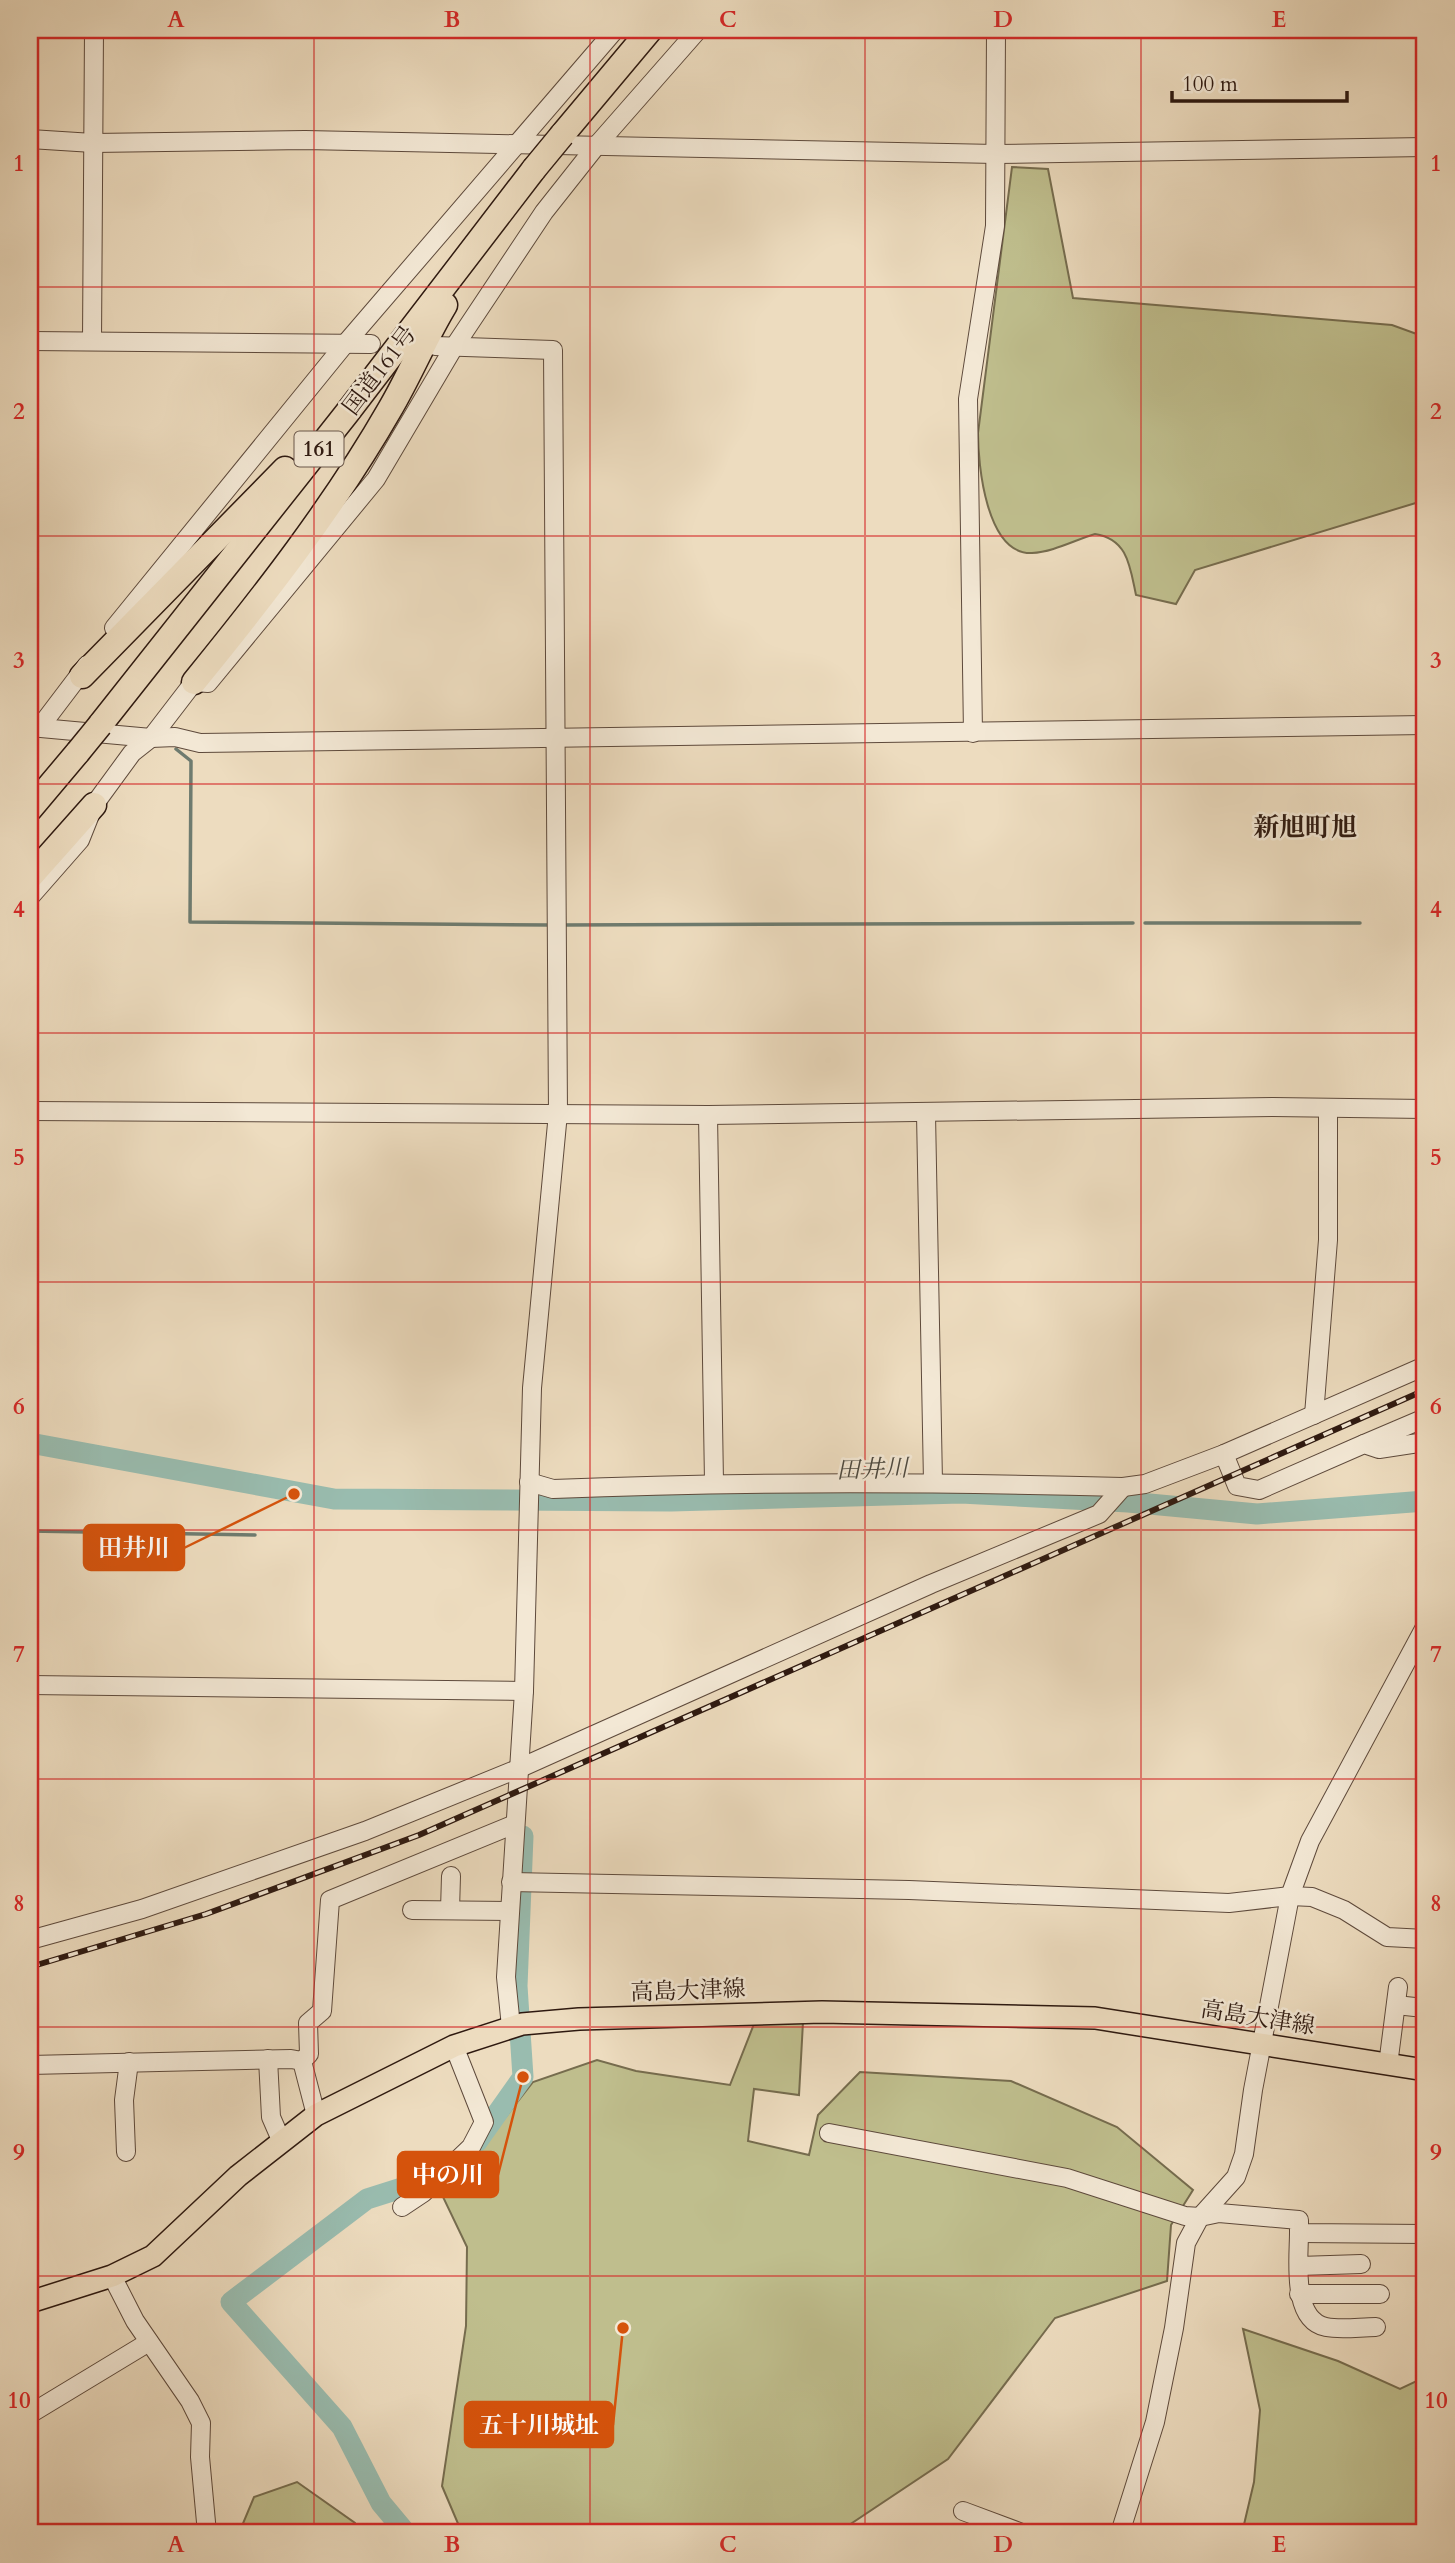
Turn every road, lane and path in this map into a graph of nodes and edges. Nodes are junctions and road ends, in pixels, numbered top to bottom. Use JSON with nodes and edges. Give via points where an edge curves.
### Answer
{"nodes":[{"id":1,"x":94,"y":30,"type":"edge"},
{"id":2,"x":615,"y":30,"type":"edge"},
{"id":3,"x":650,"y":30,"type":"edge"},
{"id":4,"x":698,"y":30,"type":"edge"},
{"id":5,"x":996,"y":30,"type":"edge"},
{"id":6,"x":30,"y":139,"type":"edge"},
{"id":7,"x":93,"y":143,"type":"junction"},
{"id":8,"x":518,"y":144,"type":"junction"},
{"id":9,"x":597,"y":145,"type":"junction"},
{"id":10,"x":1425,"y":147,"type":"edge"},
{"id":11,"x":996,"y":154,"type":"junction"},
{"id":12,"x":488,"y":228,"type":"junction"},
{"id":13,"x":30,"y":341,"type":"edge"},
{"id":14,"x":92,"y":341,"type":"junction"},
{"id":15,"x":345,"y":344,"type":"junction"},
{"id":16,"x":371,"y":344,"type":"dead end"},
{"id":17,"x":435,"y":346,"type":"dead end"},
{"id":18,"x":454,"y":347,"type":"junction"},
{"id":19,"x":82,"y":676,"type":"junction"},
{"id":20,"x":194,"y":682,"type":"junction"},
{"id":21,"x":1425,"y":725,"type":"edge"},
{"id":22,"x":33,"y":728,"type":"edge"},
{"id":23,"x":973,"y":733,"type":"junction"},
{"id":24,"x":152,"y":738,"type":"junction"},
{"id":25,"x":553,"y":739,"type":"junction"},
{"id":26,"x":94,"y":805,"type":"junction"},
{"id":27,"x":30,"y":809,"type":"edge"},
{"id":28,"x":30,"y":877,"type":"edge"},
{"id":29,"x":30,"y":897,"type":"edge"},
{"id":30,"x":1425,"y":1109,"type":"edge"},
{"id":31,"x":1328,"y":1110,"type":"junction"},
{"id":32,"x":30,"y":1111,"type":"edge"},
{"id":33,"x":558,"y":1113,"type":"junction"},
{"id":34,"x":926,"y":1114,"type":"junction"},
{"id":35,"x":708,"y":1115,"type":"junction"},
{"id":36,"x":1425,"y":1366,"type":"edge"},
{"id":37,"x":1314,"y":1415,"type":"junction"},
{"id":38,"x":1425,"y":1418,"type":"edge"},
{"id":39,"x":1425,"y":1442,"type":"edge"},
{"id":40,"x":1364,"y":1444,"type":"junction"},
{"id":41,"x":1224,"y":1454,"type":"junction"},
{"id":42,"x":529,"y":1482,"type":"junction"},
{"id":43,"x":714,"y":1482,"type":"junction"},
{"id":44,"x":933,"y":1482,"type":"junction"},
{"id":45,"x":1120,"y":1490,"type":"junction"},
{"id":46,"x":1425,"y":1627,"type":"edge"},
{"id":47,"x":30,"y":1685,"type":"edge"},
{"id":48,"x":524,"y":1691,"type":"junction"},
{"id":49,"x":520,"y":1768,"type":"junction"},
{"id":50,"x":515,"y":1824,"type":"junction"},
{"id":51,"x":451,"y":1876,"type":"dead end"},
{"id":52,"x":511,"y":1882,"type":"junction"},
{"id":53,"x":1290,"y":1896,"type":"junction"},
{"id":54,"x":412,"y":1910,"type":"dead end"},
{"id":55,"x":450,"y":1910,"type":"junction"},
{"id":56,"x":509,"y":1911,"type":"junction"},
{"id":57,"x":1425,"y":1939,"type":"edge"},
{"id":58,"x":30,"y":1940,"type":"edge"},
{"id":59,"x":1424,"y":2008,"type":"edge"},
{"id":60,"x":516,"y":2026,"type":"junction"},
{"id":61,"x":1262,"y":2044,"type":"junction"},
{"id":62,"x":454,"y":2046,"type":"junction"},
{"id":63,"x":268,"y":2059,"type":"junction"},
{"id":64,"x":302,"y":2061,"type":"junction"},
{"id":65,"x":130,"y":2062,"type":"junction"},
{"id":66,"x":30,"y":2064,"type":"edge"},
{"id":67,"x":1388,"y":2064,"type":"junction"},
{"id":68,"x":1425,"y":2070,"type":"edge"},
{"id":69,"x":316,"y":2115,"type":"junction"},
{"id":70,"x":829,"y":2133,"type":"dead end"},
{"id":71,"x":281,"y":2140,"type":"junction"},
{"id":72,"x":126,"y":2152,"type":"dead end"},
{"id":73,"x":402,"y":2207,"type":"dead end"},
{"id":74,"x":1200,"y":2217,"type":"junction"},
{"id":75,"x":1299,"y":2233,"type":"junction"},
{"id":76,"x":1425,"y":2234,"type":"edge"},
{"id":77,"x":1361,"y":2264,"type":"dead end"},
{"id":78,"x":1299,"y":2266,"type":"junction"},
{"id":79,"x":112,"y":2276,"type":"junction"},
{"id":80,"x":1299,"y":2294,"type":"junction"},
{"id":81,"x":1380,"y":2294,"type":"dead end"},
{"id":82,"x":30,"y":2302,"type":"edge"},
{"id":83,"x":1376,"y":2327,"type":"dead end"},
{"id":84,"x":149,"y":2342,"type":"junction"},
{"id":85,"x":30,"y":2414,"type":"edge"},
{"id":86,"x":963,"y":2511,"type":"dead end"},
{"id":87,"x":207,"y":2533,"type":"edge"},
{"id":88,"x":1022,"y":2533,"type":"edge"},
{"id":89,"x":1121,"y":2533,"type":"edge"}],
"edges":[{"from":1,"to":7,"type":"street"},
{"from":2,"to":8,"type":"street"},
{"from":3,"to":12,"type":"highway","name":"国道161号","number":"161","bridge":true},
{"from":4,"to":9,"type":"street"},
{"from":5,"to":11,"type":"street"},
{"from":6,"to":7,"type":"street"},
{"from":7,"to":8,"type":"street"},
{"from":7,"to":14,"type":"street"},
{"from":8,"to":9,"type":"street"},
{"from":8,"to":15,"type":"street"},
{"from":9,"to":11,"type":"street"},
{"from":9,"to":18,"type":"street","via":[[544,212]]},
{"from":10,"to":11,"type":"street"},
{"from":11,"to":23,"type":"street","via":[[995,226],[968,400]]},
{"from":12,"to":19,"type":"highway","via":[[442,275],[300,453]]},
{"from":12,"to":20,"type":"highway","via":[[390,409],[350,471],[258,603]]},
{"from":12,"to":27,"type":"highway","name":"国道161号","number":"161","bridge":true,"via":[[348,413]]},
{"from":13,"to":14,"type":"street"},
{"from":14,"to":15,"type":"street"},
{"from":15,"to":16,"type":"street"},
{"from":15,"to":19,"type":"street","via":[[93,655]]},
{"from":17,"to":18,"type":"street"},
{"from":18,"to":20,"type":"street","via":[[376,479],[208,683]]},
{"from":18,"to":25,"type":"street","via":[[553,350]]},
{"from":19,"to":22,"type":"street"},
{"from":20,"to":24,"type":"street"},
{"from":21,"to":23,"type":"street"},
{"from":22,"to":24,"type":"street"},
{"from":23,"to":25,"type":"street"},
{"from":24,"to":25,"type":"street","via":[[200,743]]},
{"from":24,"to":26,"type":"street","via":[[132,753]]},
{"from":25,"to":33,"type":"street"},
{"from":26,"to":28,"type":"highway"},
{"from":26,"to":29,"type":"street","via":[[80,840]]},
{"from":30,"to":31,"type":"street"},
{"from":31,"to":34,"type":"street","via":[[1273,1107]]},
{"from":31,"to":37,"type":"street","via":[[1328,1240]]},
{"from":32,"to":33,"type":"street"},
{"from":33,"to":35,"type":"street"},
{"from":33,"to":42,"type":"street","via":[[532,1388]]},
{"from":34,"to":35,"type":"street"},
{"from":34,"to":44,"type":"street"},
{"from":35,"to":43,"type":"street"},
{"from":36,"to":37,"type":"street"},
{"from":37,"to":41,"type":"street"},
{"from":38,"to":40,"type":"street"},
{"from":39,"to":40,"type":"street","via":[[1379,1448]]},
{"from":40,"to":41,"type":"street","via":[[1259,1490],[1237,1486]]},
{"from":41,"to":45,"type":"street"},
{"from":42,"to":43,"type":"street","via":[[554,1489]]},
{"from":42,"to":48,"type":"street"},
{"from":43,"to":44,"type":"street"},
{"from":44,"to":45,"type":"street"},
{"from":45,"to":49,"type":"street","via":[[1099,1514],[918,1589]]},
{"from":46,"to":53,"type":"street","via":[[1310,1841]]},
{"from":47,"to":48,"type":"street"},
{"from":48,"to":49,"type":"street"},
{"from":49,"to":50,"type":"street"},
{"from":49,"to":58,"type":"street","via":[[339,1840],[142,1909]]},
{"from":50,"to":52,"type":"street"},
{"from":50,"to":64,"type":"street","via":[[330,1900],[322,2011],[308,2023],[309,2054]]},
{"from":51,"to":55,"type":"street"},
{"from":52,"to":53,"type":"street","via":[[909,1890],[1228,1903]]},
{"from":52,"to":56,"type":"street"},
{"from":53,"to":57,"type":"street","via":[[1312,1897],[1344,1910],[1387,1937]]},
{"from":53,"to":61,"type":"street"},
{"from":54,"to":55,"type":"street"},
{"from":55,"to":56,"type":"street"},
{"from":56,"to":60,"type":"street","via":[[506,1977]]},
{"from":59,"to":67,"type":"street","via":[[1397,1996]]},
{"from":60,"to":61,"type":"main road","name":"高島大津線","via":[[822,2012],[989,2014],[1095,2018]]},
{"from":60,"to":62,"type":"main road","name":"高島大津線"},
{"from":61,"to":67,"type":"main road","name":"高島大津線"},
{"from":61,"to":74,"type":"street","via":[[1236,2177]]},
{"from":62,"to":69,"type":"main road","name":"高島大津線"},
{"from":62,"to":73,"type":"street","via":[[484,2123],[471,2147]]},
{"from":63,"to":64,"type":"street"},
{"from":63,"to":65,"type":"street"},
{"from":63,"to":71,"type":"street","via":[[271,2118]]},
{"from":64,"to":69,"type":"street"},
{"from":65,"to":66,"type":"street"},
{"from":65,"to":72,"type":"street","via":[[124,2101]]},
{"from":67,"to":68,"type":"main road","name":"高島大津線"},
{"from":69,"to":71,"type":"main road","name":"高島大津線"},
{"from":70,"to":74,"type":"street","via":[[1067,2178]]},
{"from":71,"to":79,"type":"main road","name":"高島大津線","via":[[153,2256]]},
{"from":74,"to":75,"type":"street","via":[[1219,2213],[1299,2220]]},
{"from":74,"to":89,"type":"street","via":[[1186,2243],[1155,2422]]},
{"from":75,"to":76,"type":"street"},
{"from":75,"to":78,"type":"street"},
{"from":77,"to":78,"type":"street"},
{"from":78,"to":80,"type":"street"},
{"from":79,"to":82,"type":"main road","name":"高島大津線"},
{"from":79,"to":84,"type":"street"},
{"from":80,"to":81,"type":"street"},
{"from":80,"to":83,"type":"street","via":[[1315,2322],[1325,2327]]},
{"from":84,"to":85,"type":"street"},
{"from":84,"to":87,"type":"street","via":[[201,2423]]},
{"from":86,"to":88,"type":"street"}]}
